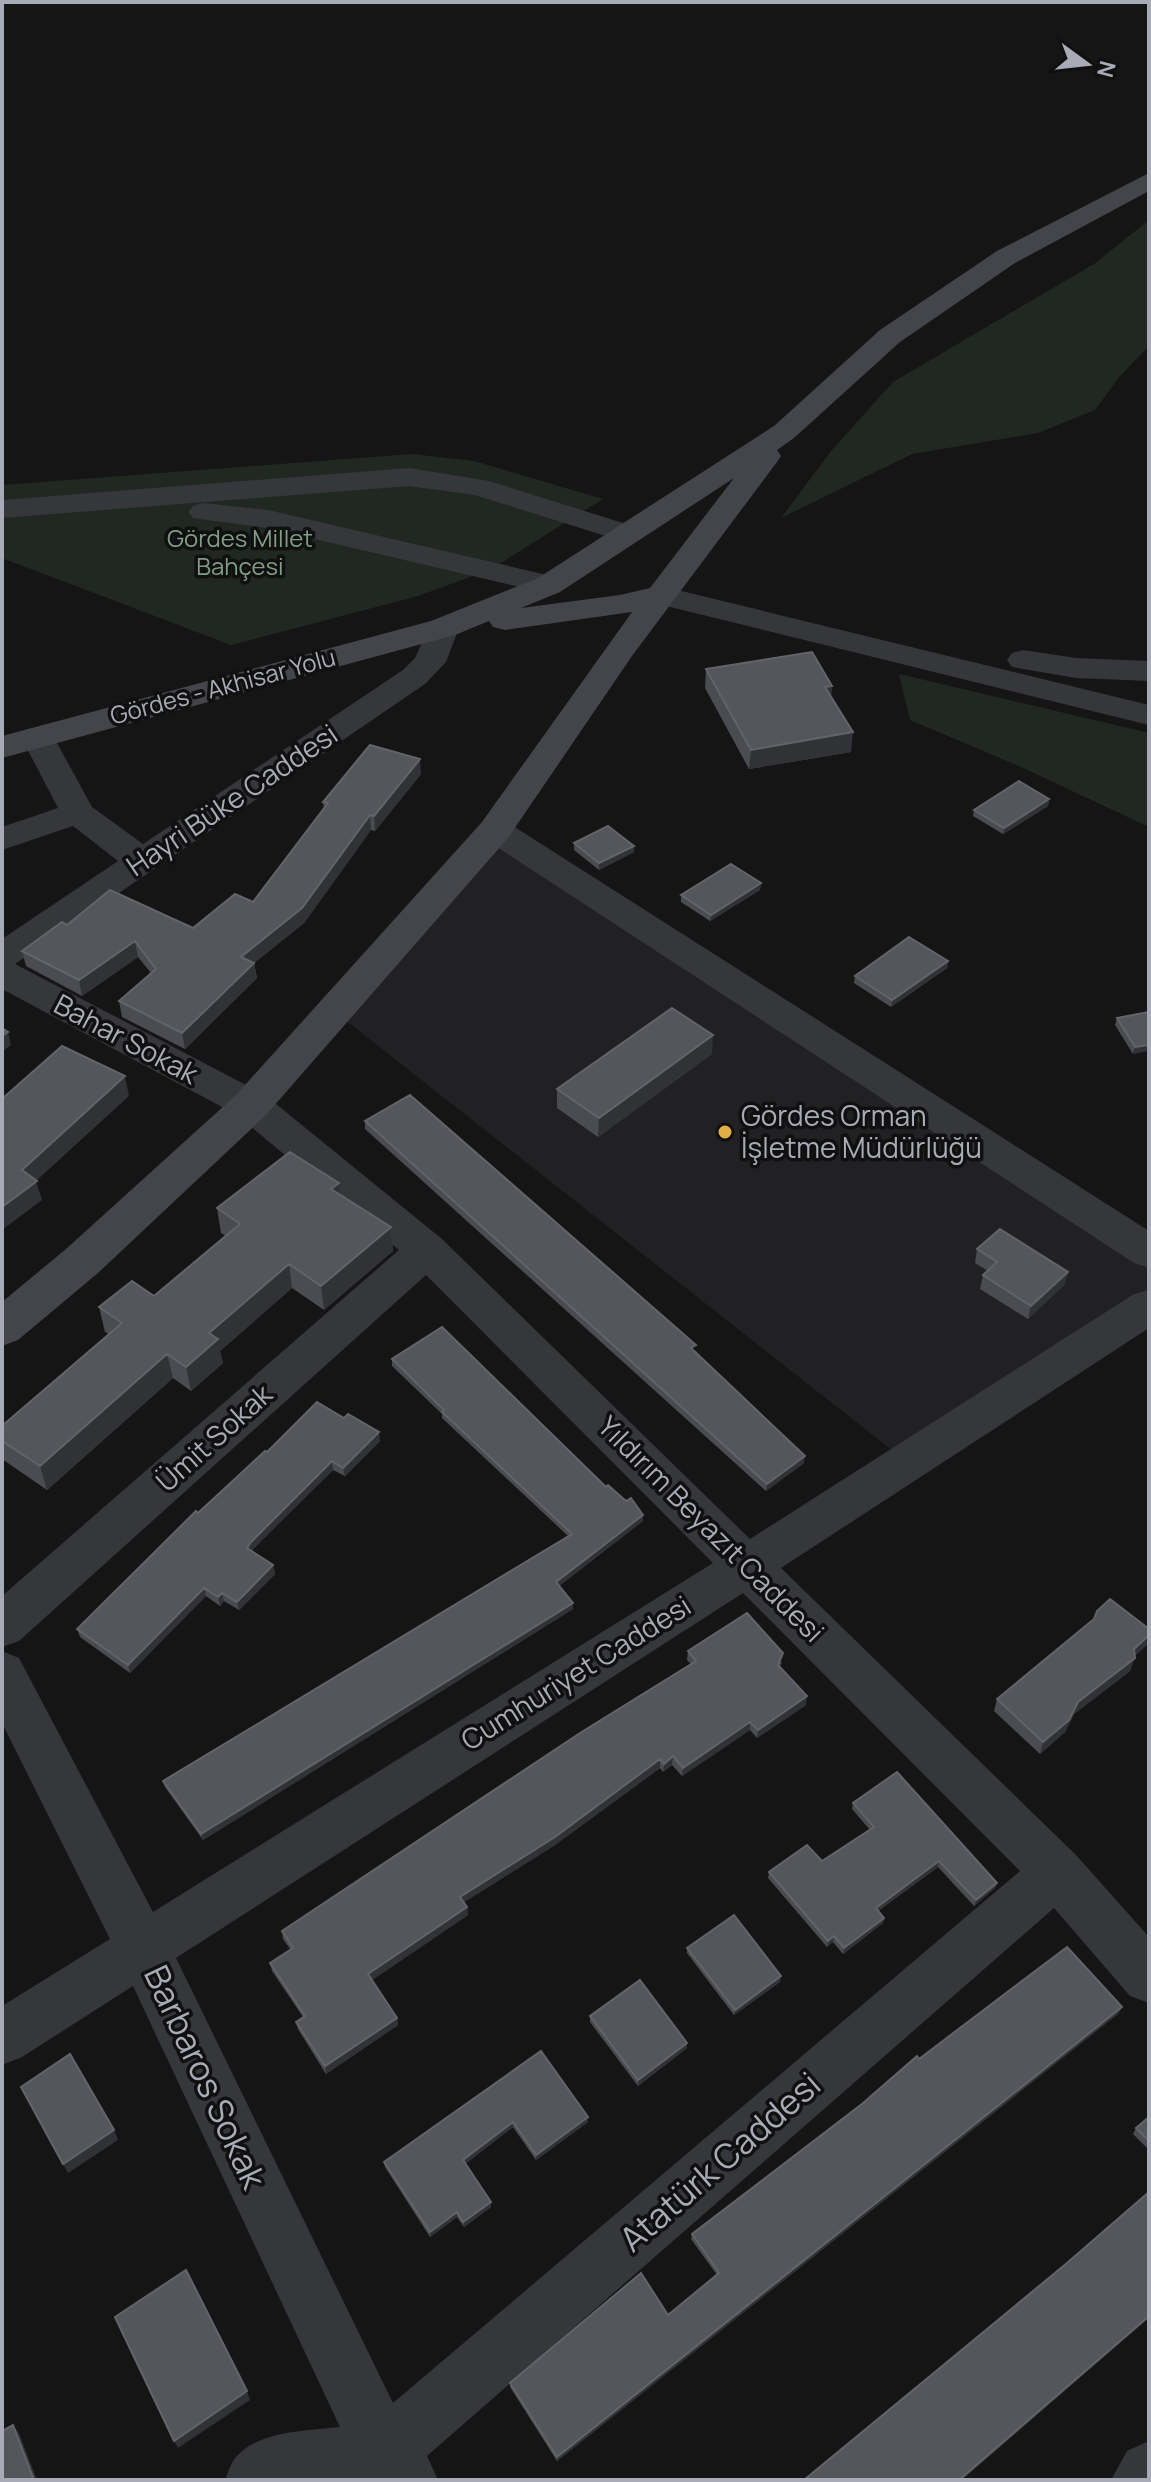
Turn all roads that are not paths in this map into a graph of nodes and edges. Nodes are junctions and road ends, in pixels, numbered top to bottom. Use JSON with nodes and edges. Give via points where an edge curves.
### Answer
{"nodes":[{"id":1,"x":1149,"y":181,"type":"edge"},
{"id":2,"x":784,"y":432,"type":"junction"},
{"id":3,"x":284,"y":486,"type":"junction"},
{"id":4,"x":2,"y":509,"type":"edge"},
{"id":5,"x":268,"y":519,"type":"junction"},
{"id":6,"x":2,"y":526,"type":"edge"},
{"id":7,"x":628,"y":534,"type":"junction"},
{"id":8,"x":673,"y":579,"type":"junction"},
{"id":9,"x":549,"y":585,"type":"junction"},
{"id":10,"x":580,"y":610,"type":"junction"},
{"id":11,"x":443,"y":628,"type":"junction"},
{"id":12,"x":620,"y":650,"type":"junction"},
{"id":13,"x":1149,"y":671,"type":"edge"},
{"id":14,"x":1149,"y":715,"type":"edge"},
{"id":15,"x":38,"y":737,"type":"junction"},
{"id":16,"x":2,"y":747,"type":"edge"},
{"id":17,"x":78,"y":813,"type":"junction"},
{"id":18,"x":495,"y":830,"type":"junction"},
{"id":19,"x":2,"y":839,"type":"edge"},
{"id":20,"x":142,"y":861,"type":"junction"},
{"id":21,"x":2,"y":956,"type":"edge"},
{"id":22,"x":2,"y":973,"type":"edge"},
{"id":23,"x":251,"y":1105,"type":"junction"},
{"id":24,"x":427,"y":1250,"type":"junction"},
{"id":25,"x":1149,"y":1252,"type":"edge"},
{"id":26,"x":1149,"y":1306,"type":"edge"},
{"id":27,"x":2,"y":1328,"type":"edge"},
{"id":28,"x":748,"y":1565,"type":"junction"},
{"id":29,"x":2,"y":1626,"type":"edge"},
{"id":30,"x":2,"y":1673,"type":"edge"},
{"id":31,"x":1057,"y":1872,"type":"junction"},
{"id":32,"x":143,"y":1948,"type":"junction"},
{"id":33,"x":1149,"y":1977,"type":"edge"},
{"id":34,"x":2,"y":2038,"type":"edge"},
{"id":35,"x":386,"y":2471,"type":"edge"},
{"id":36,"x":1149,"y":2473,"type":"edge"},
{"id":37,"x":257,"y":2480,"type":"edge"},
{"id":38,"x":1143,"y":2480,"type":"edge"}],
"edges":[{"from":1,"to":2,"type":"main road","name":"Gördes - Akhisar Yolu","via":[[1006,257],[890,336]]},
{"from":2,"to":7,"type":"main road","name":"Gördes - Akhisar Yolu"},
{"from":2,"to":8,"type":"main road","name":"Gördes - Akhisar Yolu"},
{"from":3,"to":4,"type":"street"},
{"from":3,"to":5,"type":"street","via":[[253,502],[256,512]]},
{"from":3,"to":7,"type":"street","via":[[434,479],[479,487]]},
{"from":5,"to":6,"type":"street","via":[[189,511]]},
{"from":5,"to":9,"type":"street"},
{"from":7,"to":8,"type":"main road","via":[[649,529],[676,539]]},
{"from":7,"to":9,"type":"main road","name":"Gördes - Akhisar Yolu"},
{"from":8,"to":10,"type":"main road","name":"Gördes - Akhisar Yolu","via":[[620,605]]},
{"from":8,"to":12,"type":"main road","name":"Gördes - Akhisar Yolu"},
{"from":8,"to":13,"type":"street","via":[[1012,659]]},
{"from":8,"to":14,"type":"street"},
{"from":9,"to":10,"type":"main road","name":"Gördes - Akhisar Yolu","via":[[543,595],[548,605]]},
{"from":9,"to":11,"type":"main road","name":"Gördes - Akhisar Yolu"},
{"from":10,"to":11,"type":"main road","name":"Gördes - Akhisar Yolu"},
{"from":10,"to":12,"type":"main road","name":"Gördes - Akhisar Yolu","via":[[618,622],[623,635]]},
{"from":11,"to":15,"type":"main road","name":"Gördes - Akhisar Yolu"},
{"from":11,"to":20,"type":"street","name":"Hayri Büke Caddesi","via":[[430,662],[414,677]]},
{"from":12,"to":18,"type":"main road"},
{"from":15,"to":16,"type":"main road","name":"Gördes - Akhisar Yolu"},
{"from":15,"to":17,"type":"street"},
{"from":17,"to":19,"type":"street"},
{"from":17,"to":20,"type":"street"},
{"from":18,"to":23,"type":"main road"},
{"from":18,"to":25,"type":"street"},
{"from":20,"to":21,"type":"street","name":"Hayri Büke Caddesi"},
{"from":22,"to":23,"type":"street","name":"Bahar Sokak"},
{"from":23,"to":24,"type":"street","name":"Yıldırım Beyazıt Caddesi"},
{"from":23,"to":27,"type":"main road"},
{"from":24,"to":28,"type":"street","name":"Yıldırım Beyazıt Caddesi"},
{"from":24,"to":29,"type":"street","name":"Ümit Sokak"},
{"from":26,"to":28,"type":"street","name":"Cumhuriyet Caddesi"},
{"from":28,"to":31,"type":"street","name":"Yıldırım Beyazıt Caddesi"},
{"from":28,"to":32,"type":"street","name":"Cumhuriyet Caddesi"},
{"from":30,"to":32,"type":"street","name":"Barbaros Sokak"},
{"from":31,"to":33,"type":"street","name":"Yıldırım Beyazıt Caddesi"},
{"from":31,"to":35,"type":"street","name":"Atatürk Caddesi"},
{"from":32,"to":34,"type":"street","name":"Cumhuriyet Caddesi"},
{"from":32,"to":35,"type":"street","name":"Barbaros Sokak"},
{"from":35,"to":37,"type":"street","via":[[274,2467]]},
{"from":36,"to":38,"type":"street"}]}
